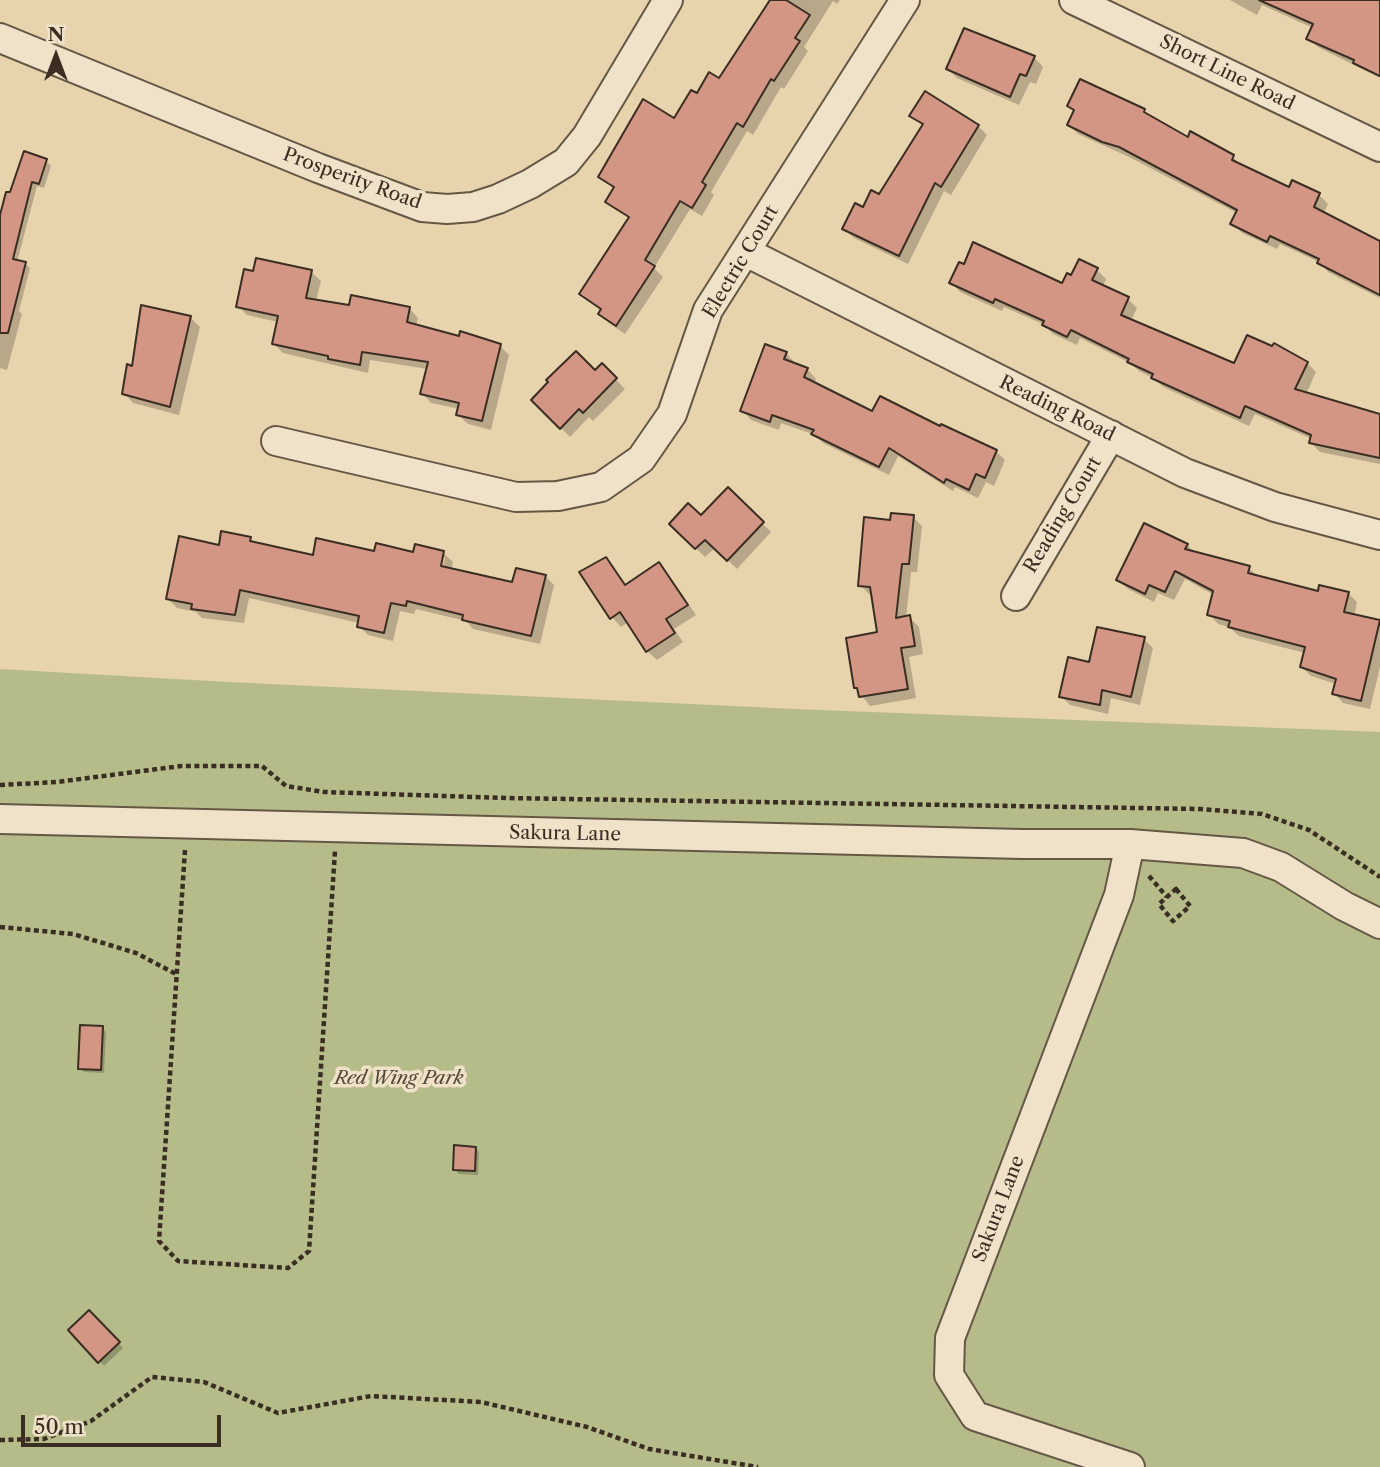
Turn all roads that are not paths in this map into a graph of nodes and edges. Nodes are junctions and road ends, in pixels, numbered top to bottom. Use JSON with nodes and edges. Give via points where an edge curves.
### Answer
{"nodes":[{"id":1,"x":668,"y":0,"type":"edge"},
{"id":2,"x":905,"y":0,"type":"edge"},
{"id":3,"x":1074,"y":0,"type":"edge"},
{"id":4,"x":0,"y":38,"type":"edge"},
{"id":5,"x":1380,"y":147,"type":"edge"},
{"id":6,"x":746,"y":252,"type":"junction"},
{"id":7,"x":1111,"y":435,"type":"junction"},
{"id":8,"x":276,"y":441,"type":"dead end"},
{"id":9,"x":1380,"y":535,"type":"edge"},
{"id":10,"x":1016,"y":596,"type":"dead end"},
{"id":11,"x":0,"y":819,"type":"edge"},
{"id":12,"x":1130,"y":844,"type":"junction"},
{"id":13,"x":1380,"y":924,"type":"edge"},
{"id":14,"x":1130,"y":1467,"type":"edge"}],
"edges":[{"from":1,"to":4,"type":"street","name":"Prosperity Road","via":[[587,136],[566,162],[498,200],[447,209],[422,206],[317,168]]},
{"from":2,"to":6,"type":"street","name":"Electric Court"},
{"from":3,"to":5,"type":"street","name":"Short Line Road"},
{"from":6,"to":7,"type":"street","name":"Reading Road"},
{"from":6,"to":8,"type":"street","name":"Electric Court","via":[[708,310],[672,414],[641,459],[601,486],[558,496],[516,497]]},
{"from":7,"to":9,"type":"street","name":"Reading Road","via":[[1185,473],[1275,507]]},
{"from":7,"to":10,"type":"street","name":"Reading Court"},
{"from":11,"to":12,"type":"street","name":"Sakura Lane"},
{"from":12,"to":13,"type":"street","name":"Sakura Lane","via":[[1243,853],[1281,867]]},
{"from":12,"to":14,"type":"street","name":"Sakura Lane","via":[[1118,895],[950,1338],[949,1375],[975,1416]]}]}
